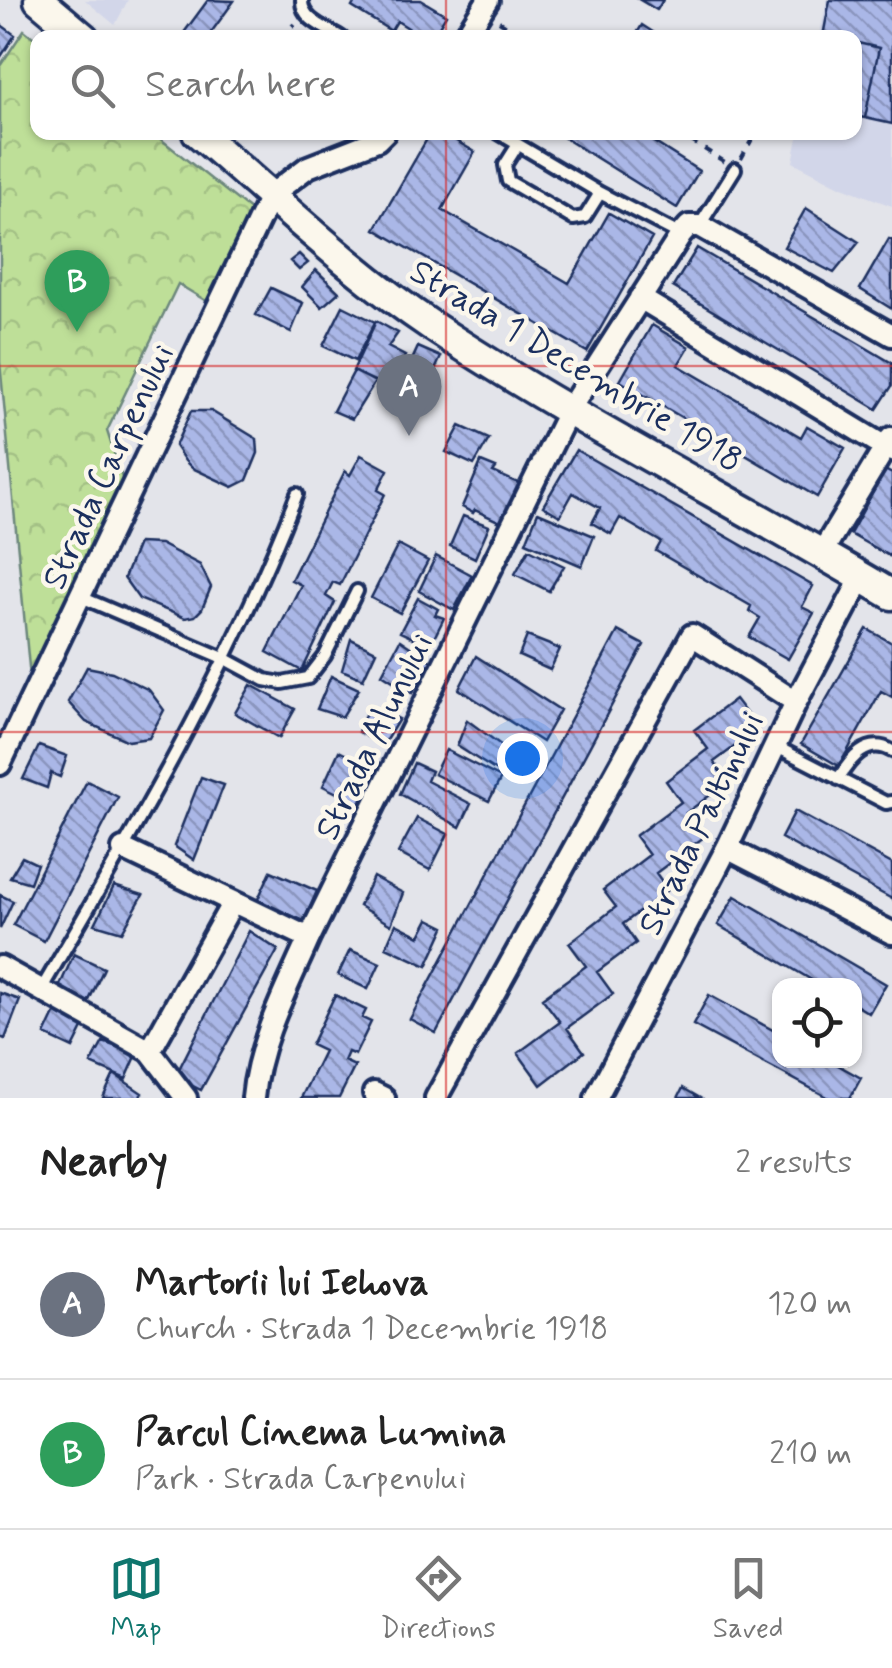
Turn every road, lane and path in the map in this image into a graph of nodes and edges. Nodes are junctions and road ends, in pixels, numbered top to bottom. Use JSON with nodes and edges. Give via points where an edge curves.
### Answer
{"nodes":[{"id":1,"x":39,"y":0,"type":"edge"},
{"id":2,"x":302,"y":0,"type":"edge"},
{"id":3,"x":484,"y":5,"type":"edge"},
{"id":4,"x":304,"y":13,"type":"junction"},
{"id":5,"x":75,"y":30,"type":"edge"},
{"id":6,"x":289,"y":30,"type":"edge"},
{"id":7,"x":330,"y":30,"type":"edge"},
{"id":8,"x":469,"y":30,"type":"edge"},
{"id":9,"x":514,"y":30,"type":"edge"},
{"id":10,"x":206,"y":140,"type":"edge"},
{"id":11,"x":378,"y":140,"type":"edge"},
{"id":12,"x":509,"y":140,"type":"edge"},
{"id":13,"x":690,"y":140,"type":"edge"},
{"id":14,"x":752,"y":140,"type":"edge"},
{"id":15,"x":518,"y":146,"type":"junction"},
{"id":16,"x":736,"y":169,"type":"junction"},
{"id":17,"x":600,"y":193,"type":"junction"},
{"id":18,"x":271,"y":195,"type":"junction"},
{"id":19,"x":690,"y":229,"type":"junction"},
{"id":20,"x":640,"y":298,"type":"junction"},
{"id":21,"x":892,"y":334,"type":"edge"},
{"id":22,"x":569,"y":410,"type":"junction"},
{"id":23,"x":890,"y":445,"type":"edge"},
{"id":24,"x":297,"y":494,"type":"dead end"},
{"id":25,"x":821,"y":554,"type":"junction"},
{"id":26,"x":862,"y":577,"type":"junction"},
{"id":27,"x":357,"y":591,"type":"dead end"},
{"id":28,"x":892,"y":595,"type":"edge"},
{"id":29,"x":81,"y":598,"type":"junction"},
{"id":30,"x":226,"y":659,"type":"junction"},
{"id":31,"x":796,"y":702,"type":"junction"},
{"id":32,"x":892,"y":734,"type":"edge"},
{"id":33,"x":776,"y":746,"type":"junction"},
{"id":34,"x":889,"y":749,"type":"edge"},
{"id":35,"x":0,"y":764,"type":"edge"},
{"id":36,"x":838,"y":779,"type":"junction"},
{"id":37,"x":892,"y":802,"type":"edge"},
{"id":38,"x":728,"y":848,"type":"junction"},
{"id":39,"x":123,"y":850,"type":"junction"},
{"id":40,"x":233,"y":902,"type":"junction"},
{"id":41,"x":892,"y":933,"type":"edge"},
{"id":42,"x":310,"y":938,"type":"junction"},
{"id":43,"x":0,"y":966,"type":"edge"},
{"id":44,"x":42,"y":988,"type":"junction"},
{"id":45,"x":150,"y":1051,"type":"junction"},
{"id":46,"x":186,"y":1098,"type":"edge"},
{"id":47,"x":254,"y":1098,"type":"edge"},
{"id":48,"x":436,"y":1098,"type":"edge"},
{"id":49,"x":596,"y":1098,"type":"edge"}],
"edges":[{"from":1,"to":5,"type":"main road"},
{"from":2,"to":4,"type":"lane"},
{"from":3,"to":8,"type":"street"},
{"from":3,"to":9,"type":"path"},
{"from":4,"to":6,"type":"path"},
{"from":4,"to":7,"type":"lane"},
{"from":10,"to":18,"type":"main road","name":"Strada 1 Decembrie 1918"},
{"from":11,"to":18,"type":"street","via":[[308,167]]},
{"from":12,"to":15,"type":"lane"},
{"from":13,"to":16,"type":"path"},
{"from":14,"to":16,"type":"path"},
{"from":15,"to":17,"type":"lane"},
{"from":15,"to":17,"type":"lane","via":[[505,165],[508,181],[556,210],[585,217]]},
{"from":16,"to":19,"type":"lane"},
{"from":17,"to":19,"type":"lane"},
{"from":18,"to":22,"type":"main road","name":"Strada 1 Decembrie 1918","via":[[431,326]]},
{"from":18,"to":29,"type":"street","name":"Strada Carpenului"},
{"from":19,"to":20,"type":"street","name":"Strada Alunului"},
{"from":19,"to":21,"type":"street"},
{"from":20,"to":22,"type":"street","name":"Strada Alunului"},
{"from":20,"to":23,"type":"street"},
{"from":22,"to":25,"type":"main road","name":"Strada 1 Decembrie 1918"},
{"from":22,"to":42,"type":"street","name":"Strada Alunului"},
{"from":23,"to":25,"type":"street"},
{"from":24,"to":30,"type":"lane"},
{"from":25,"to":26,"type":"main road","name":"Strada 1 Decembrie 1918"},
{"from":26,"to":28,"type":"main road","name":"Strada 1 Decembrie 1918"},
{"from":26,"to":31,"type":"street","name":"Strada Paltinului"},
{"from":27,"to":30,"type":"lane","via":[[308,678],[264,680]]},
{"from":29,"to":30,"type":"lane"},
{"from":29,"to":35,"type":"street","name":"Strada Carpenului"},
{"from":30,"to":39,"type":"lane"},
{"from":31,"to":33,"type":"street","name":"Strada Paltinului"},
{"from":31,"to":48,"type":"street","via":[[692,635]]},
{"from":32,"to":34,"type":"lane"},
{"from":33,"to":36,"type":"lane"},
{"from":33,"to":38,"type":"street","name":"Strada Paltinului"},
{"from":34,"to":36,"type":"lane","via":[[864,749]]},
{"from":36,"to":37,"type":"lane"},
{"from":38,"to":41,"type":"street"},
{"from":38,"to":49,"type":"street","name":"Strada Paltinului"},
{"from":39,"to":40,"type":"street"},
{"from":39,"to":44,"type":"lane"},
{"from":40,"to":42,"type":"street"},
{"from":40,"to":45,"type":"street"},
{"from":42,"to":47,"type":"street","name":"Strada Alunului","via":[[276,1013]]},
{"from":43,"to":44,"type":"street"},
{"from":44,"to":45,"type":"street"},
{"from":45,"to":46,"type":"street"}]}
